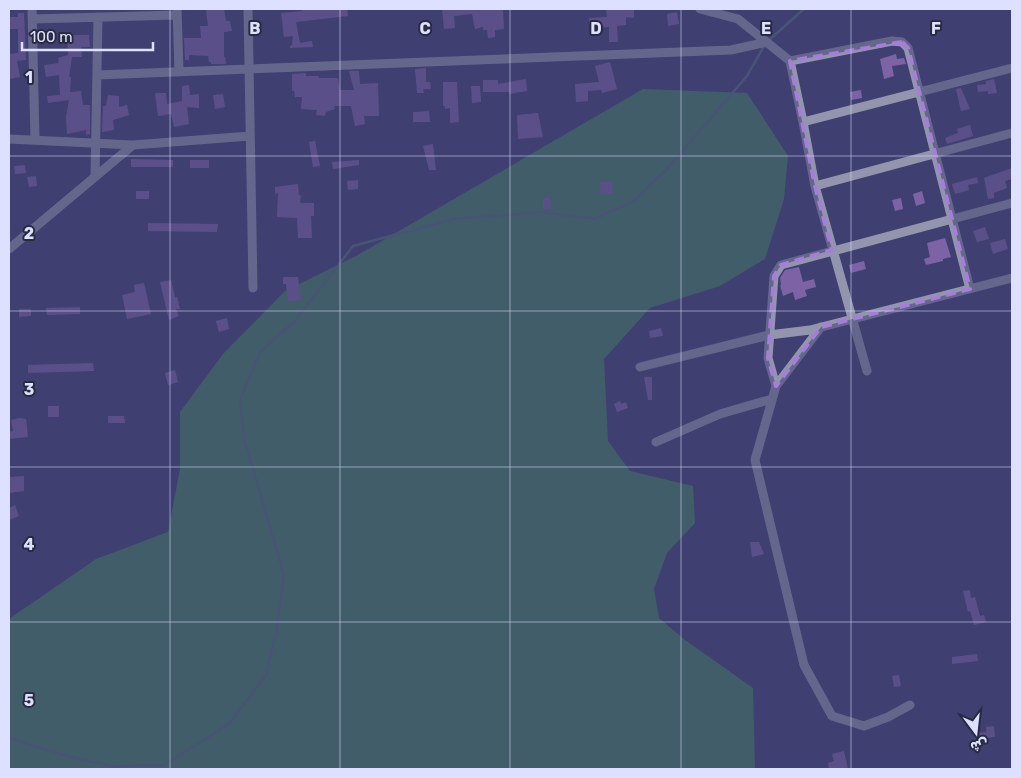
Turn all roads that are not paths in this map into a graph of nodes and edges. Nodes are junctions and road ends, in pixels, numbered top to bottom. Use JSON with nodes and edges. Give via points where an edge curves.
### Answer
{"nodes":[{"id":1,"x":32,"y":9,"type":"edge"},
{"id":2,"x":248,"y":9,"type":"edge"},
{"id":3,"x":700,"y":9,"type":"edge"},
{"id":4,"x":177,"y":12,"type":"edge"},
{"id":5,"x":98,"y":17,"type":"junction"},
{"id":6,"x":32,"y":19,"type":"junction"},
{"id":7,"x":767,"y":42,"type":"junction"},
{"id":8,"x":790,"y":61,"type":"junction"},
{"id":9,"x":249,"y":68,"type":"junction"},
{"id":10,"x":1012,"y":68,"type":"edge"},
{"id":11,"x":179,"y":71,"type":"junction"},
{"id":12,"x":97,"y":75,"type":"junction"},
{"id":13,"x":919,"y":92,"type":"junction"},
{"id":14,"x":804,"y":122,"type":"junction"},
{"id":15,"x":1012,"y":133,"type":"edge"},
{"id":16,"x":250,"y":136,"type":"junction"},
{"id":17,"x":9,"y":139,"type":"edge"},
{"id":18,"x":35,"y":140,"type":"junction"},
{"id":19,"x":96,"y":143,"type":"junction"},
{"id":20,"x":134,"y":145,"type":"junction"},
{"id":21,"x":935,"y":153,"type":"junction"},
{"id":22,"x":96,"y":177,"type":"junction"},
{"id":23,"x":815,"y":186,"type":"junction"},
{"id":24,"x":1012,"y":203,"type":"edge"},
{"id":25,"x":952,"y":220,"type":"junction"},
{"id":26,"x":9,"y":249,"type":"edge"},
{"id":27,"x":832,"y":250,"type":"junction"},
{"id":28,"x":1012,"y":278,"type":"edge"},
{"id":29,"x":253,"y":288,"type":"dead end"},
{"id":30,"x":970,"y":288,"type":"junction"},
{"id":31,"x":852,"y":320,"type":"junction"},
{"id":32,"x":821,"y":327,"type":"junction"},
{"id":33,"x":769,"y":335,"type":"junction"},
{"id":34,"x":640,"y":367,"type":"dead end"},
{"id":35,"x":867,"y":371,"type":"dead end"},
{"id":36,"x":776,"y":386,"type":"junction"},
{"id":37,"x":772,"y":399,"type":"junction"},
{"id":38,"x":656,"y":442,"type":"dead end"},
{"id":39,"x":910,"y":705,"type":"dead end"}],
"edges":[{"from":1,"to":6,"type":"street"},
{"from":2,"to":9,"type":"street"},
{"from":3,"to":7,"type":"street","via":[[738,19]]},
{"from":4,"to":5,"type":"street"},
{"from":4,"to":11,"type":"street"},
{"from":5,"to":6,"type":"street"},
{"from":5,"to":12,"type":"street"},
{"from":6,"to":18,"type":"street"},
{"from":7,"to":8,"type":"street"},
{"from":7,"to":9,"type":"street","via":[[731,50]]},
{"from":8,"to":13,"type":"street","via":[[892,41],[902,42],[908,48]]},
{"from":8,"to":14,"type":"street"},
{"from":9,"to":11,"type":"street"},
{"from":9,"to":16,"type":"street"},
{"from":10,"to":13,"type":"street"},
{"from":11,"to":12,"type":"street"},
{"from":12,"to":19,"type":"street"},
{"from":13,"to":14,"type":"street"},
{"from":13,"to":21,"type":"street"},
{"from":14,"to":23,"type":"street"},
{"from":15,"to":21,"type":"street"},
{"from":16,"to":20,"type":"street"},
{"from":16,"to":29,"type":"street"},
{"from":17,"to":18,"type":"street"},
{"from":18,"to":19,"type":"street"},
{"from":19,"to":20,"type":"street"},
{"from":19,"to":22,"type":"street"},
{"from":20,"to":22,"type":"street"},
{"from":21,"to":23,"type":"street"},
{"from":21,"to":25,"type":"street"},
{"from":22,"to":26,"type":"street"},
{"from":23,"to":27,"type":"street"},
{"from":24,"to":25,"type":"street"},
{"from":25,"to":27,"type":"street"},
{"from":25,"to":30,"type":"street"},
{"from":27,"to":31,"type":"street"},
{"from":27,"to":33,"type":"street","via":[[781,265],[774,276]]},
{"from":28,"to":30,"type":"street"},
{"from":30,"to":31,"type":"street"},
{"from":31,"to":32,"type":"street"},
{"from":31,"to":35,"type":"street"},
{"from":32,"to":33,"type":"street"},
{"from":32,"to":36,"type":"street"},
{"from":33,"to":34,"type":"street"},
{"from":33,"to":36,"type":"street","via":[[768,358]]},
{"from":36,"to":37,"type":"street"},
{"from":37,"to":38,"type":"street","via":[[720,414]]},
{"from":37,"to":39,"type":"street","via":[[755,460],[804,665],[832,716],[864,726]]}]}
